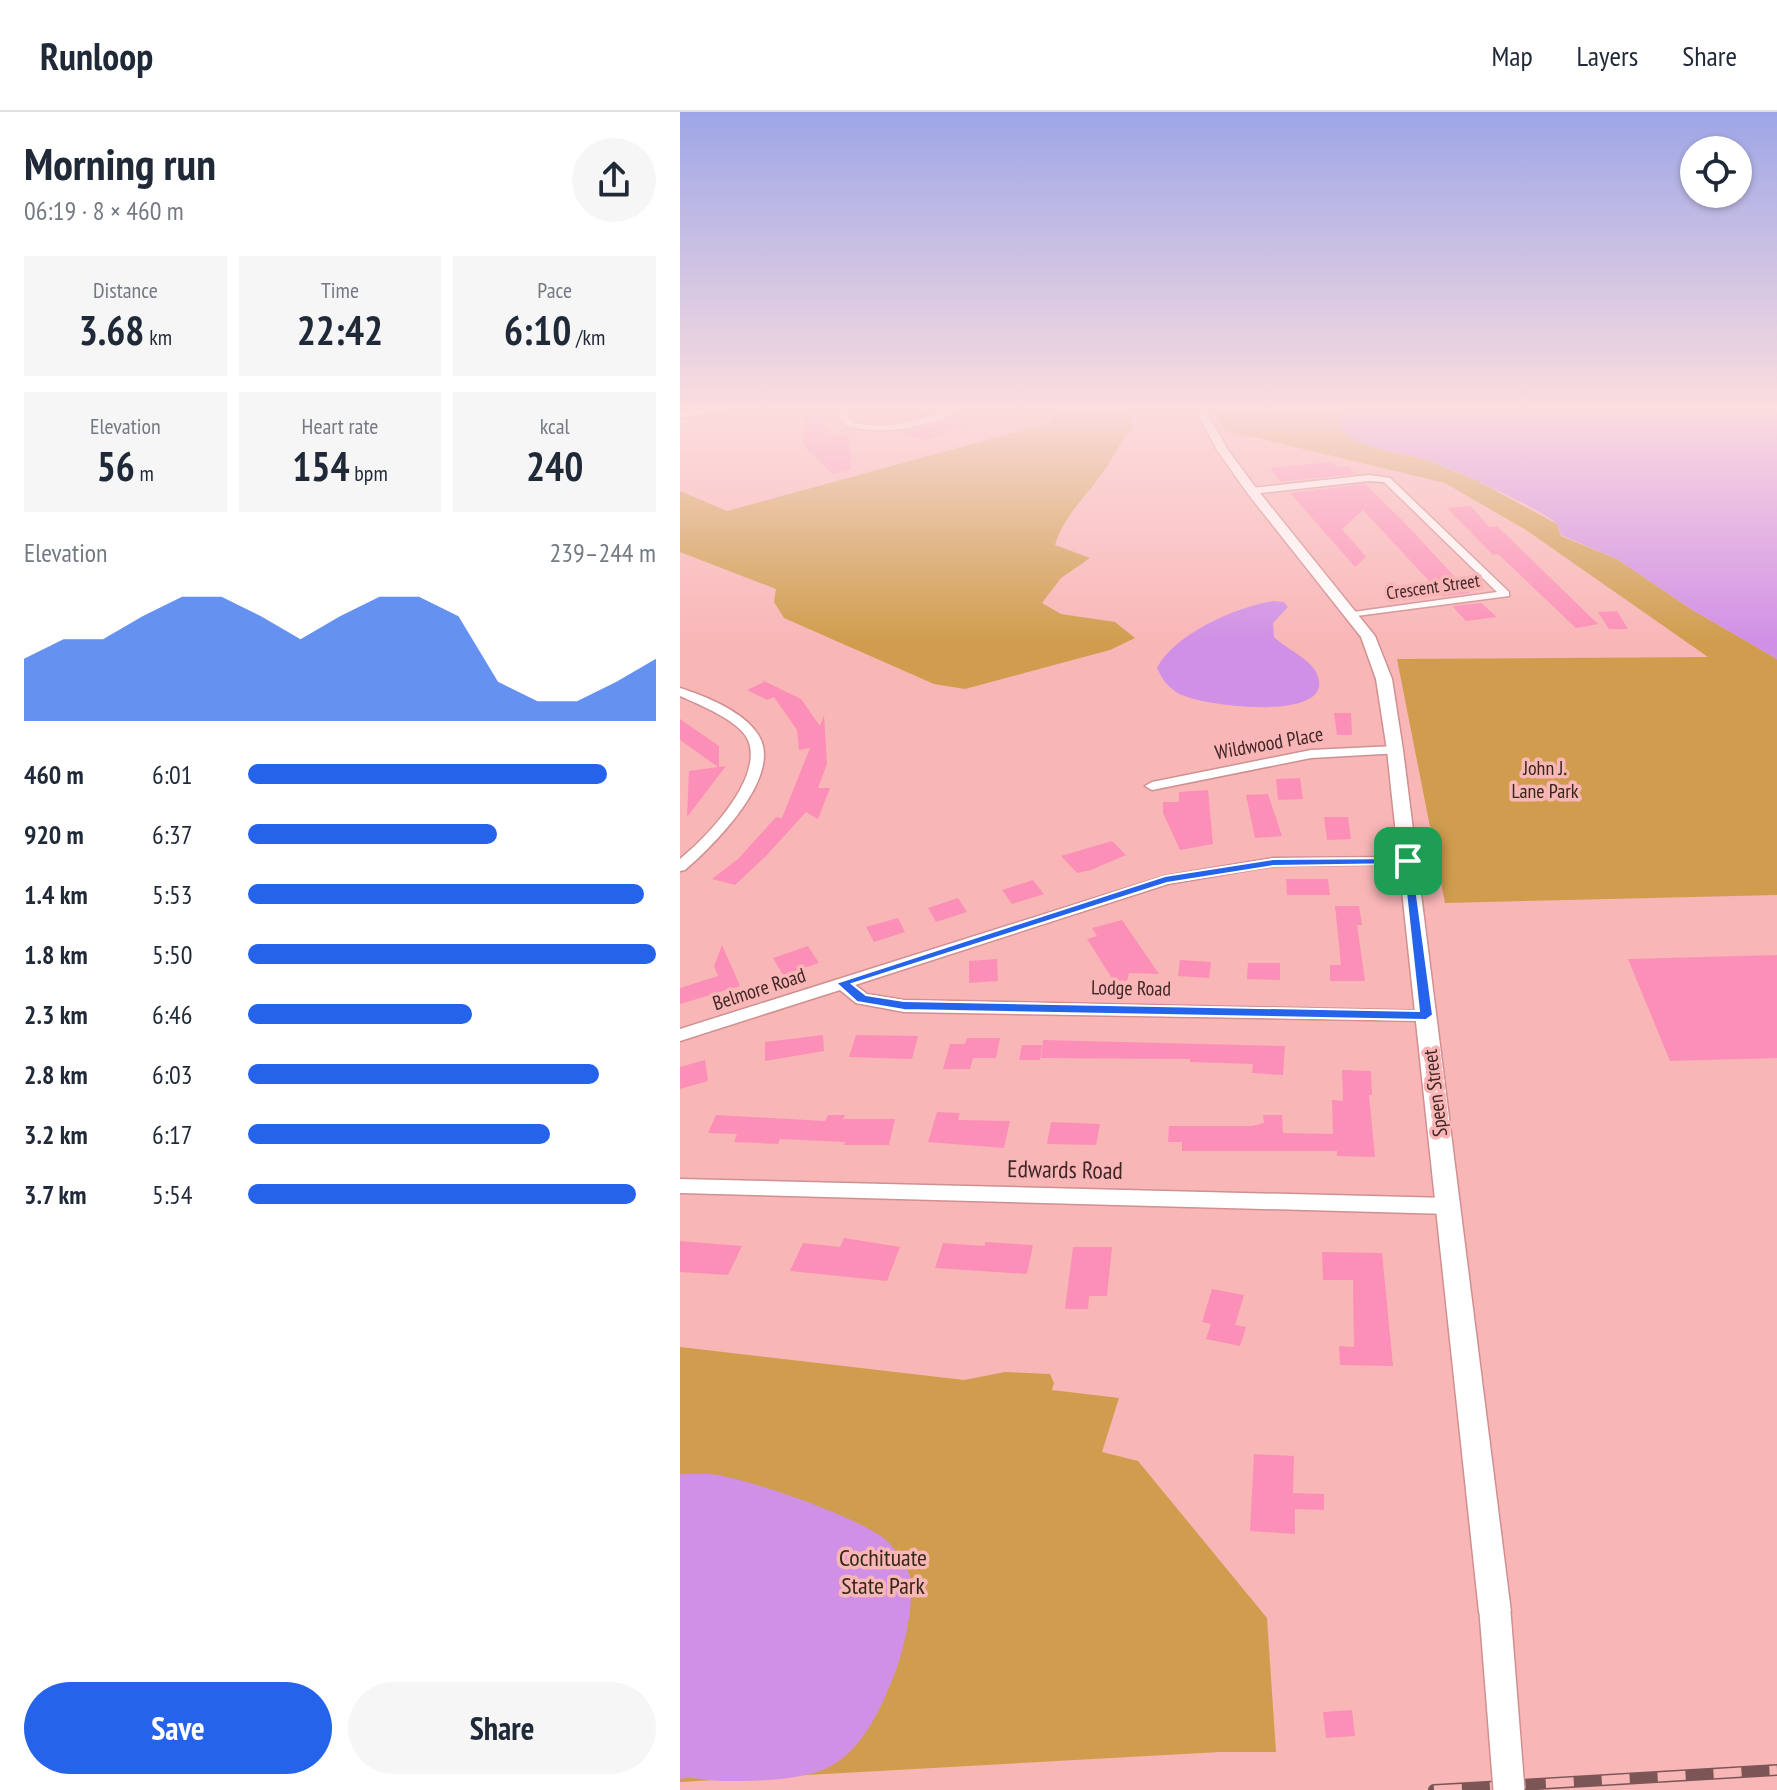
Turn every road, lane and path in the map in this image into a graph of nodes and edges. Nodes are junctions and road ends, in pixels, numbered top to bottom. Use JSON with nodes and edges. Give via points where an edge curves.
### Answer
{"nodes":[{"id":1,"x":1248,"y":485,"type":"edge"},
{"id":2,"x":1303,"y":485,"type":"edge"},
{"id":3,"x":1392,"y":485,"type":"edge"},
{"id":4,"x":1252,"y":491,"type":"junction"},
{"id":5,"x":1353,"y":615,"type":"junction"},
{"id":6,"x":680,"y":692,"type":"edge"},
{"id":7,"x":1395,"y":750,"type":"junction"},
{"id":8,"x":1152,"y":786,"type":"dead end"},
{"id":9,"x":1408,"y":861,"type":"junction"},
{"id":10,"x":680,"y":867,"type":"edge"},
{"id":11,"x":842,"y":983,"type":"junction"},
{"id":12,"x":1426,"y":1015,"type":"junction"},
{"id":13,"x":680,"y":1035,"type":"edge"},
{"id":14,"x":680,"y":1186,"type":"edge"},
{"id":15,"x":1449,"y":1206,"type":"junction"},
{"id":16,"x":1509,"y":1790,"type":"edge"}],
"edges":[{"from":1,"to":4,"type":"street","name":"Speen Street"},
{"from":2,"to":4,"type":"street","name":"Crescent Street"},
{"from":3,"to":5,"type":"street","name":"Crescent Street","via":[[1505,594]]},
{"from":4,"to":5,"type":"street","name":"Speen Street"},
{"from":5,"to":7,"type":"street","name":"Speen Street","via":[[1378,656]]},
{"from":6,"to":10,"type":"street","via":[[740,725],[753,737],[757,752],[755,772],[740,801]]},
{"from":7,"to":8,"type":"street","name":"Wildwood Place","via":[[1311,754]]},
{"from":7,"to":9,"type":"street","name":"Speen Street"},
{"from":9,"to":11,"type":"street","name":"Belmore Road","via":[[1273,862],[1165,880]]},
{"from":9,"to":12,"type":"street","name":"Speen Street"},
{"from":11,"to":12,"type":"street","name":"Lodge Road","via":[[862,999],[904,1006]]},
{"from":11,"to":13,"type":"street","name":"Belmore Road"},
{"from":12,"to":15,"type":"street","name":"Speen Street"},
{"from":14,"to":15,"type":"street","name":"Edwards Road"},
{"from":15,"to":16,"type":"street","name":"Speen Street","bridge":true,"via":[[1495,1612]]}]}
